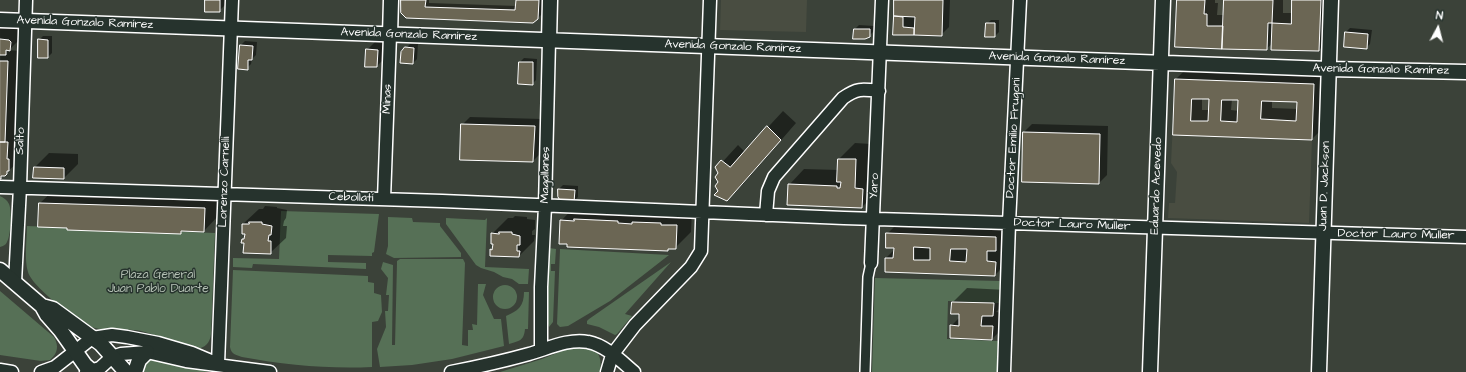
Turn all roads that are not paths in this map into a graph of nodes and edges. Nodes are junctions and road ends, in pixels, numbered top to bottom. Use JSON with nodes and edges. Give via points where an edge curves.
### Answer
{"nodes":[{"id":1,"x":26,"y":0,"type":"edge"},
{"id":2,"x":232,"y":0,"type":"edge"},
{"id":3,"x":391,"y":0,"type":"edge"},
{"id":4,"x":550,"y":0,"type":"edge"},
{"id":5,"x":710,"y":0,"type":"edge"},
{"id":6,"x":882,"y":0,"type":"edge"},
{"id":7,"x":1020,"y":0,"type":"edge"},
{"id":8,"x":1163,"y":0,"type":"edge"},
{"id":9,"x":1331,"y":0,"type":"edge"},
{"id":10,"x":0,"y":20,"type":"edge"},
{"id":11,"x":25,"y":21,"type":"junction"},
{"id":12,"x":230,"y":29,"type":"junction"},
{"id":13,"x":390,"y":35,"type":"junction"},
{"id":14,"x":549,"y":40,"type":"junction"},
{"id":15,"x":708,"y":46,"type":"junction"},
{"id":16,"x":881,"y":52,"type":"junction"},
{"id":17,"x":1018,"y":57,"type":"junction"},
{"id":18,"x":1162,"y":63,"type":"junction"},
{"id":19,"x":1329,"y":69,"type":"junction"},
{"id":20,"x":1466,"y":72,"type":"edge"},
{"id":21,"x":879,"y":91,"type":"junction"},
{"id":22,"x":0,"y":187,"type":"edge"},
{"id":23,"x":20,"y":187,"type":"junction"},
{"id":24,"x":225,"y":194,"type":"junction"},
{"id":25,"x":384,"y":199,"type":"junction"},
{"id":26,"x":545,"y":206,"type":"junction"},
{"id":27,"x":702,"y":212,"type":"junction"},
{"id":28,"x":766,"y":215,"type":"junction"},
{"id":29,"x":873,"y":219,"type":"junction"},
{"id":30,"x":1010,"y":223,"type":"junction"},
{"id":31,"x":1155,"y":228,"type":"junction"},
{"id":32,"x":1323,"y":233,"type":"junction"},
{"id":33,"x":1466,"y":237,"type":"edge"},
{"id":34,"x":871,"y":263,"type":"joint"},
{"id":35,"x":0,"y":270,"type":"edge"},
{"id":36,"x":15,"y":282,"type":"junction"},
{"id":37,"x":42,"y":306,"type":"junction"},
{"id":38,"x":92,"y":338,"type":"junction"},
{"id":39,"x":76,"y":350,"type":"junction"},
{"id":40,"x":541,"y":350,"type":"junction"},
{"id":41,"x":148,"y":352,"type":"junction"},
{"id":42,"x":612,"y":355,"type":"junction"},
{"id":43,"x":112,"y":358,"type":"junction"},
{"id":44,"x":218,"y":364,"type":"junction"},
{"id":45,"x":0,"y":370,"type":"edge"},
{"id":46,"x":12,"y":372,"type":"edge"},
{"id":47,"x":41,"y":372,"type":"edge"},
{"id":48,"x":90,"y":372,"type":"edge"},
{"id":49,"x":126,"y":372,"type":"edge"},
{"id":50,"x":135,"y":372,"type":"edge"},
{"id":51,"x":270,"y":372,"type":"edge"},
{"id":52,"x":451,"y":372,"type":"edge"},
{"id":53,"x":607,"y":372,"type":"edge"},
{"id":54,"x":634,"y":372,"type":"edge"},
{"id":55,"x":866,"y":372,"type":"edge"},
{"id":56,"x":1004,"y":372,"type":"edge"},
{"id":57,"x":1150,"y":372,"type":"edge"},
{"id":58,"x":1319,"y":372,"type":"edge"}],
"edges":[{"from":1,"to":11,"type":"street","name":"Salto"},
{"from":2,"to":12,"type":"street","name":"Lorenzo Carnelli"},
{"from":3,"to":13,"type":"street","name":"Minas"},
{"from":4,"to":14,"type":"street","name":"Magallanes"},
{"from":5,"to":15,"type":"street"},
{"from":6,"to":16,"type":"street","name":"Yaro"},
{"from":7,"to":17,"type":"street","name":"Doctor Emilio Frugoni"},
{"from":8,"to":18,"type":"street","name":"Eduardo Acevedo"},
{"from":9,"to":19,"type":"street","name":"Juan D. Jackson"},
{"from":10,"to":11,"type":"street","name":"Avenida Gonzalo Ramírez"},
{"from":11,"to":12,"type":"street","name":"Avenida Gonzalo Ramírez"},
{"from":11,"to":23,"type":"street","name":"Salto"},
{"from":12,"to":13,"type":"street","name":"Avenida Gonzalo Ramírez"},
{"from":12,"to":24,"type":"street","name":"Lorenzo Carnelli"},
{"from":13,"to":14,"type":"street","name":"Avenida Gonzalo Ramírez"},
{"from":13,"to":25,"type":"street","name":"Minas"},
{"from":14,"to":15,"type":"street","name":"Avenida Gonzalo Ramírez"},
{"from":14,"to":26,"type":"street","name":"Magallanes"},
{"from":15,"to":16,"type":"street","name":"Avenida Gonzalo Ramírez"},
{"from":15,"to":27,"type":"street"},
{"from":16,"to":17,"type":"street","name":"Avenida Gonzalo Ramírez"},
{"from":16,"to":21,"type":"street","name":"Yaro"},
{"from":17,"to":18,"type":"street","name":"Avenida Gonzalo Ramírez"},
{"from":17,"to":30,"type":"street","name":"Doctor Emilio Frugoni"},
{"from":18,"to":19,"type":"street","name":"Avenida Gonzalo Ramírez"},
{"from":18,"to":31,"type":"street","name":"Eduardo Acevedo"},
{"from":19,"to":20,"type":"street","name":"Avenida Gonzalo Ramírez"},
{"from":19,"to":32,"type":"street","name":"Juan D. Jackson"},
{"from":21,"to":28,"type":"street","via":[[854,90],[843,98],[774,177],[768,191]]},
{"from":21,"to":29,"type":"street","name":"Yaro"},
{"from":22,"to":23,"type":"street","name":"Cebollatí"},
{"from":23,"to":24,"type":"street","name":"Cebollatí"},
{"from":23,"to":36,"type":"street","name":"Salto"},
{"from":24,"to":25,"type":"street","name":"Cebollatí"},
{"from":24,"to":44,"type":"street","name":"Lorenzo Carnelli"},
{"from":25,"to":26,"type":"street","name":"Cebollatí"},
{"from":26,"to":27,"type":"street","name":"Cebollatí"},
{"from":26,"to":40,"type":"street","name":"Magallanes"},
{"from":27,"to":28,"type":"street","name":"Doctor Lauro Muller"},
{"from":27,"to":42,"type":"street","via":[[701,251],[697,260],[635,325]]},
{"from":28,"to":29,"type":"street","name":"Doctor Lauro Muller"},
{"from":29,"to":30,"type":"street","name":"Doctor Lauro Muller"},
{"from":29,"to":34,"type":"street","name":"Yaro"},
{"from":30,"to":31,"type":"street","name":"Doctor Lauro Muller"},
{"from":30,"to":56,"type":"street","name":"Doctor Emilio Frugoni"},
{"from":31,"to":32,"type":"street","name":"Doctor Lauro Muller"},
{"from":31,"to":57,"type":"street","name":"Eduardo Acevedo"},
{"from":32,"to":33,"type":"street","name":"Doctor Lauro Muller"},
{"from":32,"to":58,"type":"street","name":"Juan D. Jackson"},
{"from":34,"to":55,"type":"street","name":"Yaro","via":[[868,277]]},
{"from":35,"to":36,"type":"street"},
{"from":36,"to":37,"type":"street"},
{"from":37,"to":38,"type":"street","via":[[53,309]]},
{"from":37,"to":39,"type":"street"},
{"from":38,"to":39,"type":"street"},
{"from":38,"to":43,"type":"street","via":[[101,344]]},
{"from":38,"to":44,"type":"street","via":[[112,336],[141,339],[192,353]]},
{"from":39,"to":47,"type":"street","via":[[55,367]]},
{"from":39,"to":48,"type":"street"},
{"from":40,"to":42,"type":"street","via":[[573,342],[587,342],[596,344]]},
{"from":40,"to":52,"type":"street"},
{"from":41,"to":43,"type":"street","via":[[121,354]]},
{"from":41,"to":44,"type":"street","via":[[186,361]]},
{"from":41,"to":50,"type":"street","via":[[139,360]]},
{"from":42,"to":53,"type":"street"},
{"from":42,"to":54,"type":"street"},
{"from":43,"to":48,"type":"street"},
{"from":43,"to":49,"type":"street"},
{"from":44,"to":51,"type":"street"},
{"from":45,"to":46,"type":"street"}]}
